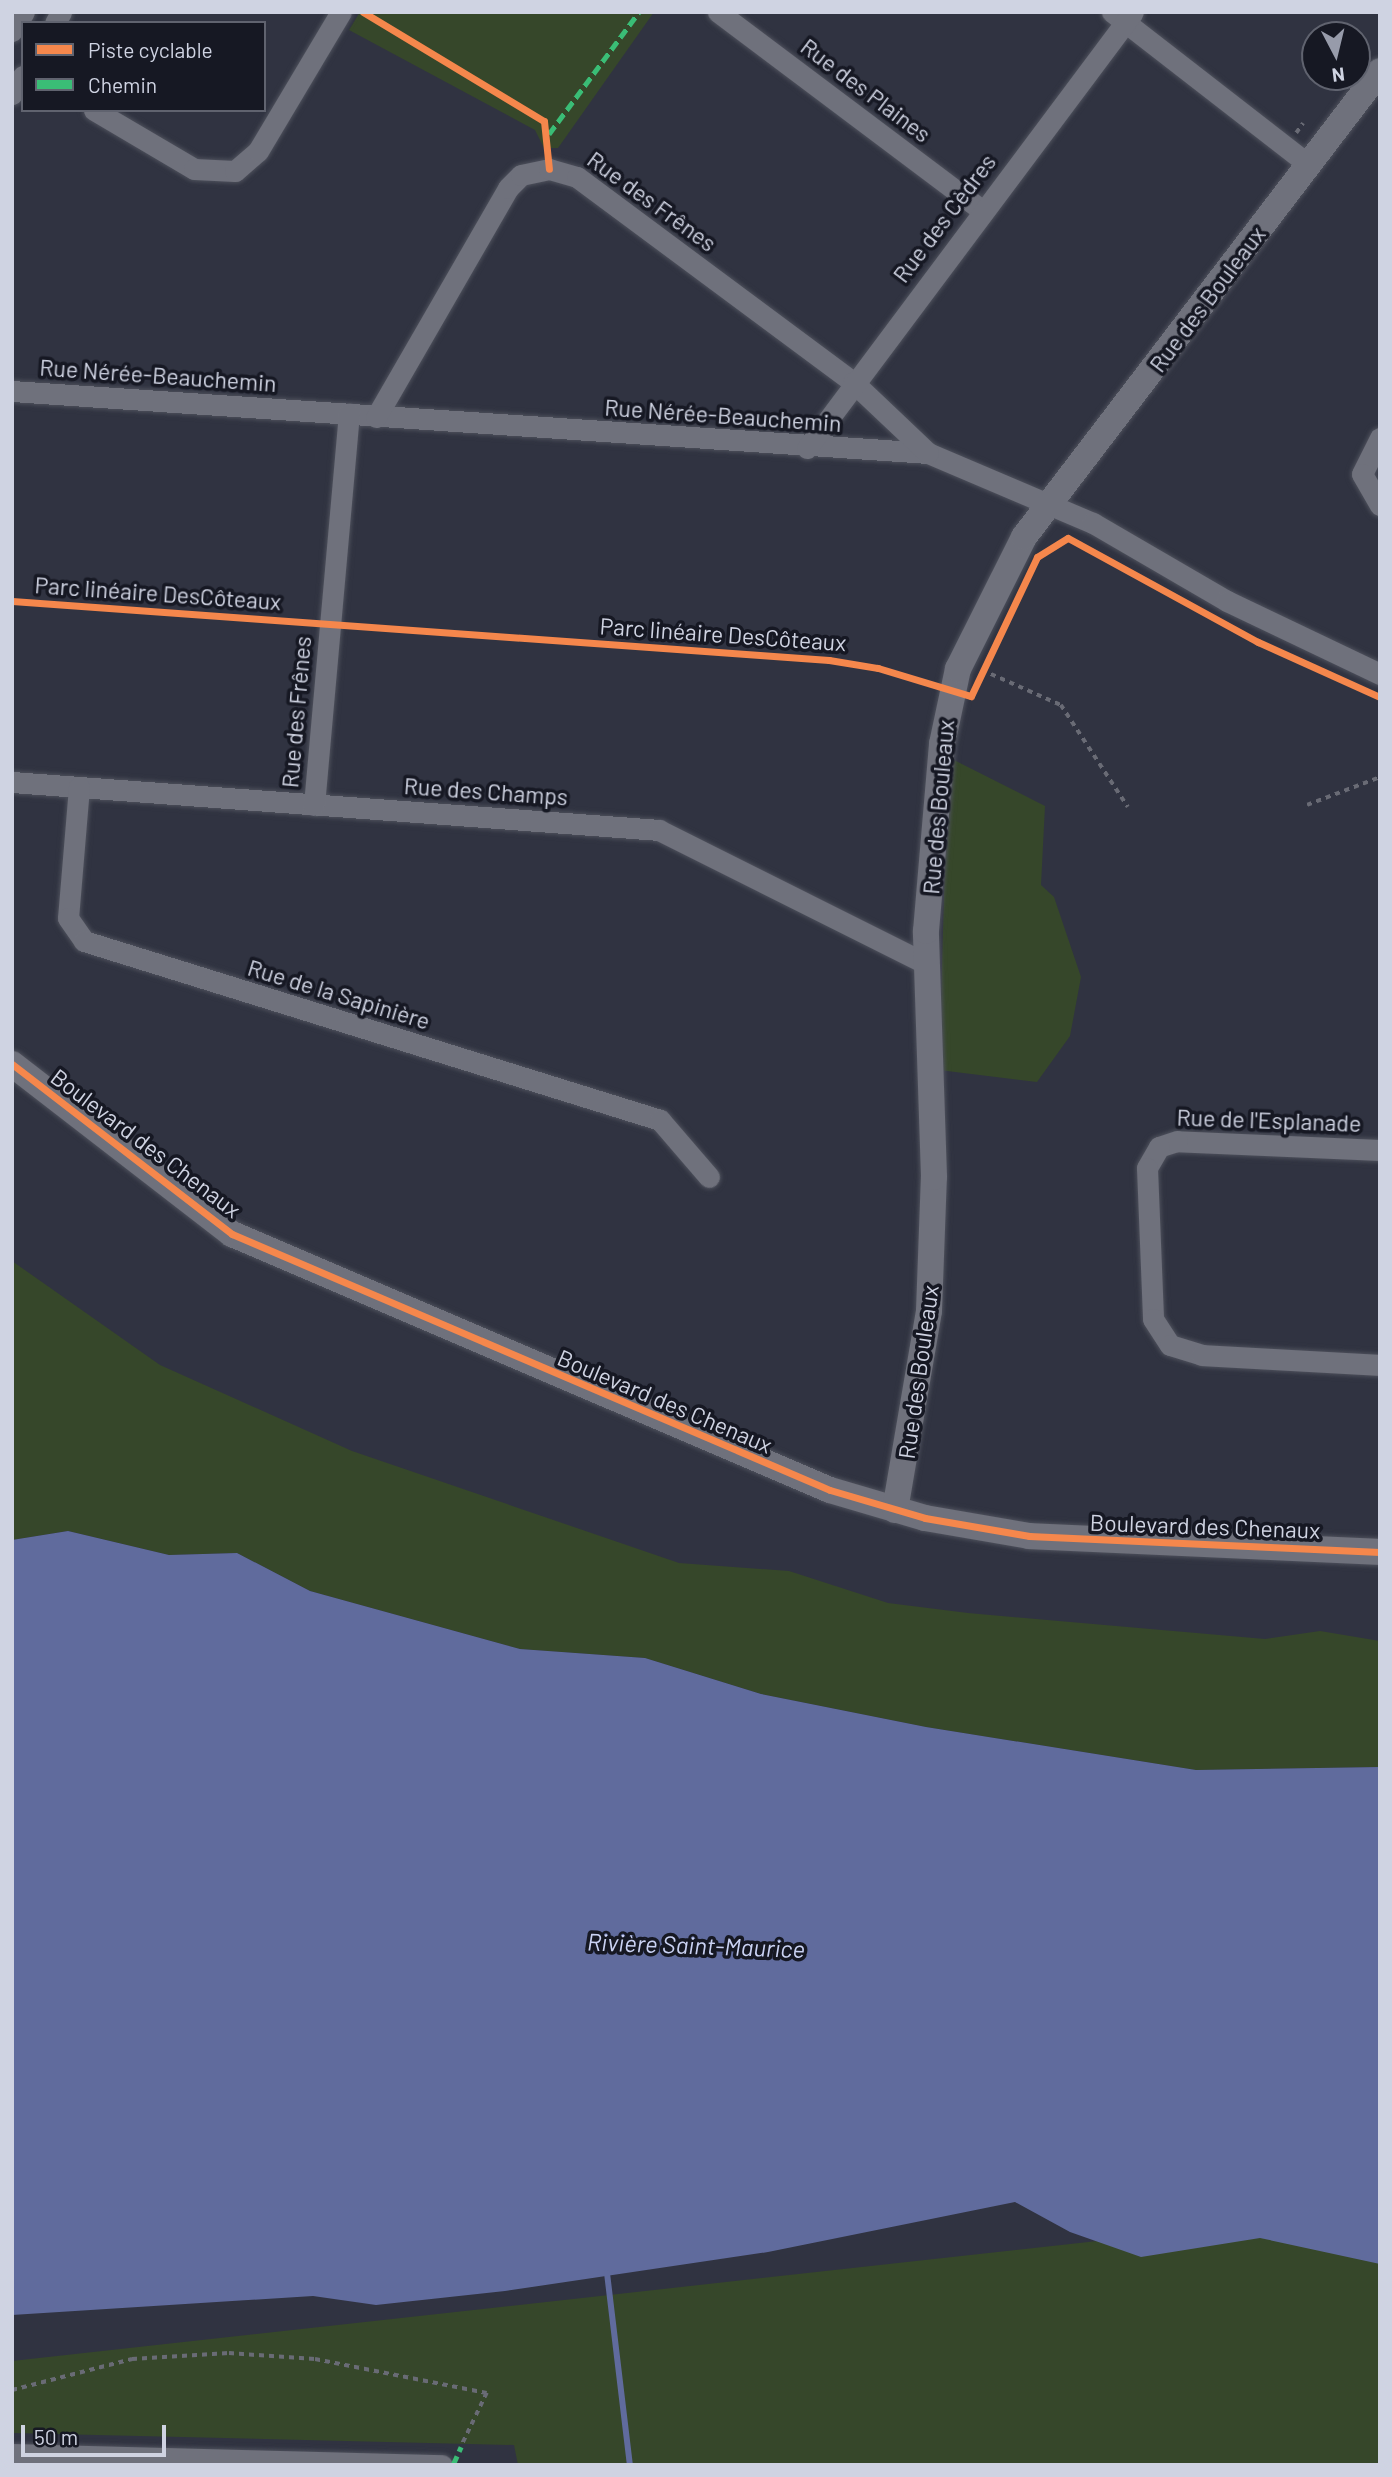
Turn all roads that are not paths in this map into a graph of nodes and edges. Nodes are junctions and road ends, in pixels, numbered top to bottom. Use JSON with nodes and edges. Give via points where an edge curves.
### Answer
{"nodes":[{"id":1,"x":24,"y":12,"type":"edge"},
{"id":2,"x":341,"y":12,"type":"edge"},
{"id":3,"x":718,"y":12,"type":"edge"},
{"id":4,"x":1123,"y":16,"type":"edge"},
{"id":5,"x":12,"y":32,"type":"edge"},
{"id":6,"x":1380,"y":71,"type":"edge"},
{"id":7,"x":97,"y":112,"type":"edge"},
{"id":8,"x":1308,"y":164,"type":"junction"},
{"id":9,"x":983,"y":211,"type":"junction"},
{"id":10,"x":853,"y":382,"type":"junction"},
{"id":11,"x":12,"y":391,"type":"edge"},
{"id":12,"x":349,"y":414,"type":"junction"},
{"id":13,"x":376,"y":417,"type":"junction"},
{"id":14,"x":1380,"y":438,"type":"edge"},
{"id":15,"x":807,"y":448,"type":"junction"},
{"id":16,"x":928,"y":453,"type":"junction"},
{"id":17,"x":1380,"y":505,"type":"edge"},
{"id":18,"x":1049,"y":507,"type":"junction"},
{"id":19,"x":1380,"y":674,"type":"edge"},
{"id":20,"x":12,"y":782,"type":"edge"},
{"id":21,"x":79,"y":787,"type":"junction"},
{"id":22,"x":314,"y":805,"type":"junction"},
{"id":23,"x":925,"y":962,"type":"junction"},
{"id":24,"x":12,"y":1064,"type":"edge"},
{"id":25,"x":1380,"y":1150,"type":"edge"},
{"id":26,"x":709,"y":1177,"type":"dead end"},
{"id":27,"x":1380,"y":1365,"type":"edge"},
{"id":28,"x":895,"y":1510,"type":"junction"},
{"id":29,"x":1380,"y":1552,"type":"edge"},
{"id":30,"x":12,"y":2454,"type":"edge"},
{"id":31,"x":442,"y":2465,"type":"edge"}],
"edges":[{"from":1,"to":5,"type":"street"},
{"from":2,"to":7,"type":"street","via":[[258,151],[244,166],[222,174],[194,169]]},
{"from":3,"to":9,"type":"street","name":"Rue des Plaines"},
{"from":4,"to":8,"type":"street"},
{"from":4,"to":9,"type":"street","name":"Rue des Cèdres"},
{"from":6,"to":8,"type":"street","name":"Rue des Bouleaux"},
{"from":8,"to":18,"type":"street","name":"Rue des Bouleaux"},
{"from":9,"to":10,"type":"street","name":"Rue des Cèdres"},
{"from":10,"to":13,"type":"street","name":"Rue des Frênes","via":[[577,177],[550,169],[521,175],[508,188]]},
{"from":10,"to":15,"type":"street","name":"Rue des Cèdres"},
{"from":10,"to":16,"type":"street","name":"Rue des Frênes"},
{"from":11,"to":12,"type":"street","name":"Rue Nérée-Beauchemin"},
{"from":12,"to":13,"type":"street","name":"Rue Nérée-Beauchemin"},
{"from":12,"to":22,"type":"street","name":"Rue des Frênes"},
{"from":13,"to":15,"type":"street","name":"Rue Nérée-Beauchemin"},
{"from":14,"to":17,"type":"street","via":[[1362,474]]},
{"from":15,"to":16,"type":"street","name":"Rue Nérée-Beauchemin"},
{"from":16,"to":18,"type":"street","name":"Rue Nérée-Beauchemin"},
{"from":18,"to":19,"type":"street","name":"Rue Nérée-Beauchemin","via":[[1093,523],[1289,634]]},
{"from":18,"to":23,"type":"street","name":"Rue des Bouleaux","via":[[1017,549],[951,690]]},
{"from":20,"to":21,"type":"street","name":"Rue des Champs"},
{"from":21,"to":22,"type":"street","name":"Rue des Champs"},
{"from":21,"to":26,"type":"street","name":"Rue de la Sapinière","via":[[68,918],[91,946],[660,1120]]},
{"from":22,"to":23,"type":"street","name":"Rue des Champs","via":[[668,832]]},
{"from":23,"to":28,"type":"street","name":"Rue des Bouleaux","via":[[932,1273],[921,1380]]},
{"from":24,"to":28,"type":"street","name":"Boulevard des Chenaux","via":[[232,1234],[805,1480]]},
{"from":25,"to":27,"type":"street","name":"Rue de l'Esplanade","via":[[1177,1141],[1159,1147],[1147,1168],[1153,1319],[1170,1345],[1190,1354]]},
{"from":28,"to":29,"type":"street","name":"Boulevard des Chenaux","via":[[1075,1540]]},
{"from":30,"to":31,"type":"street"}]}
